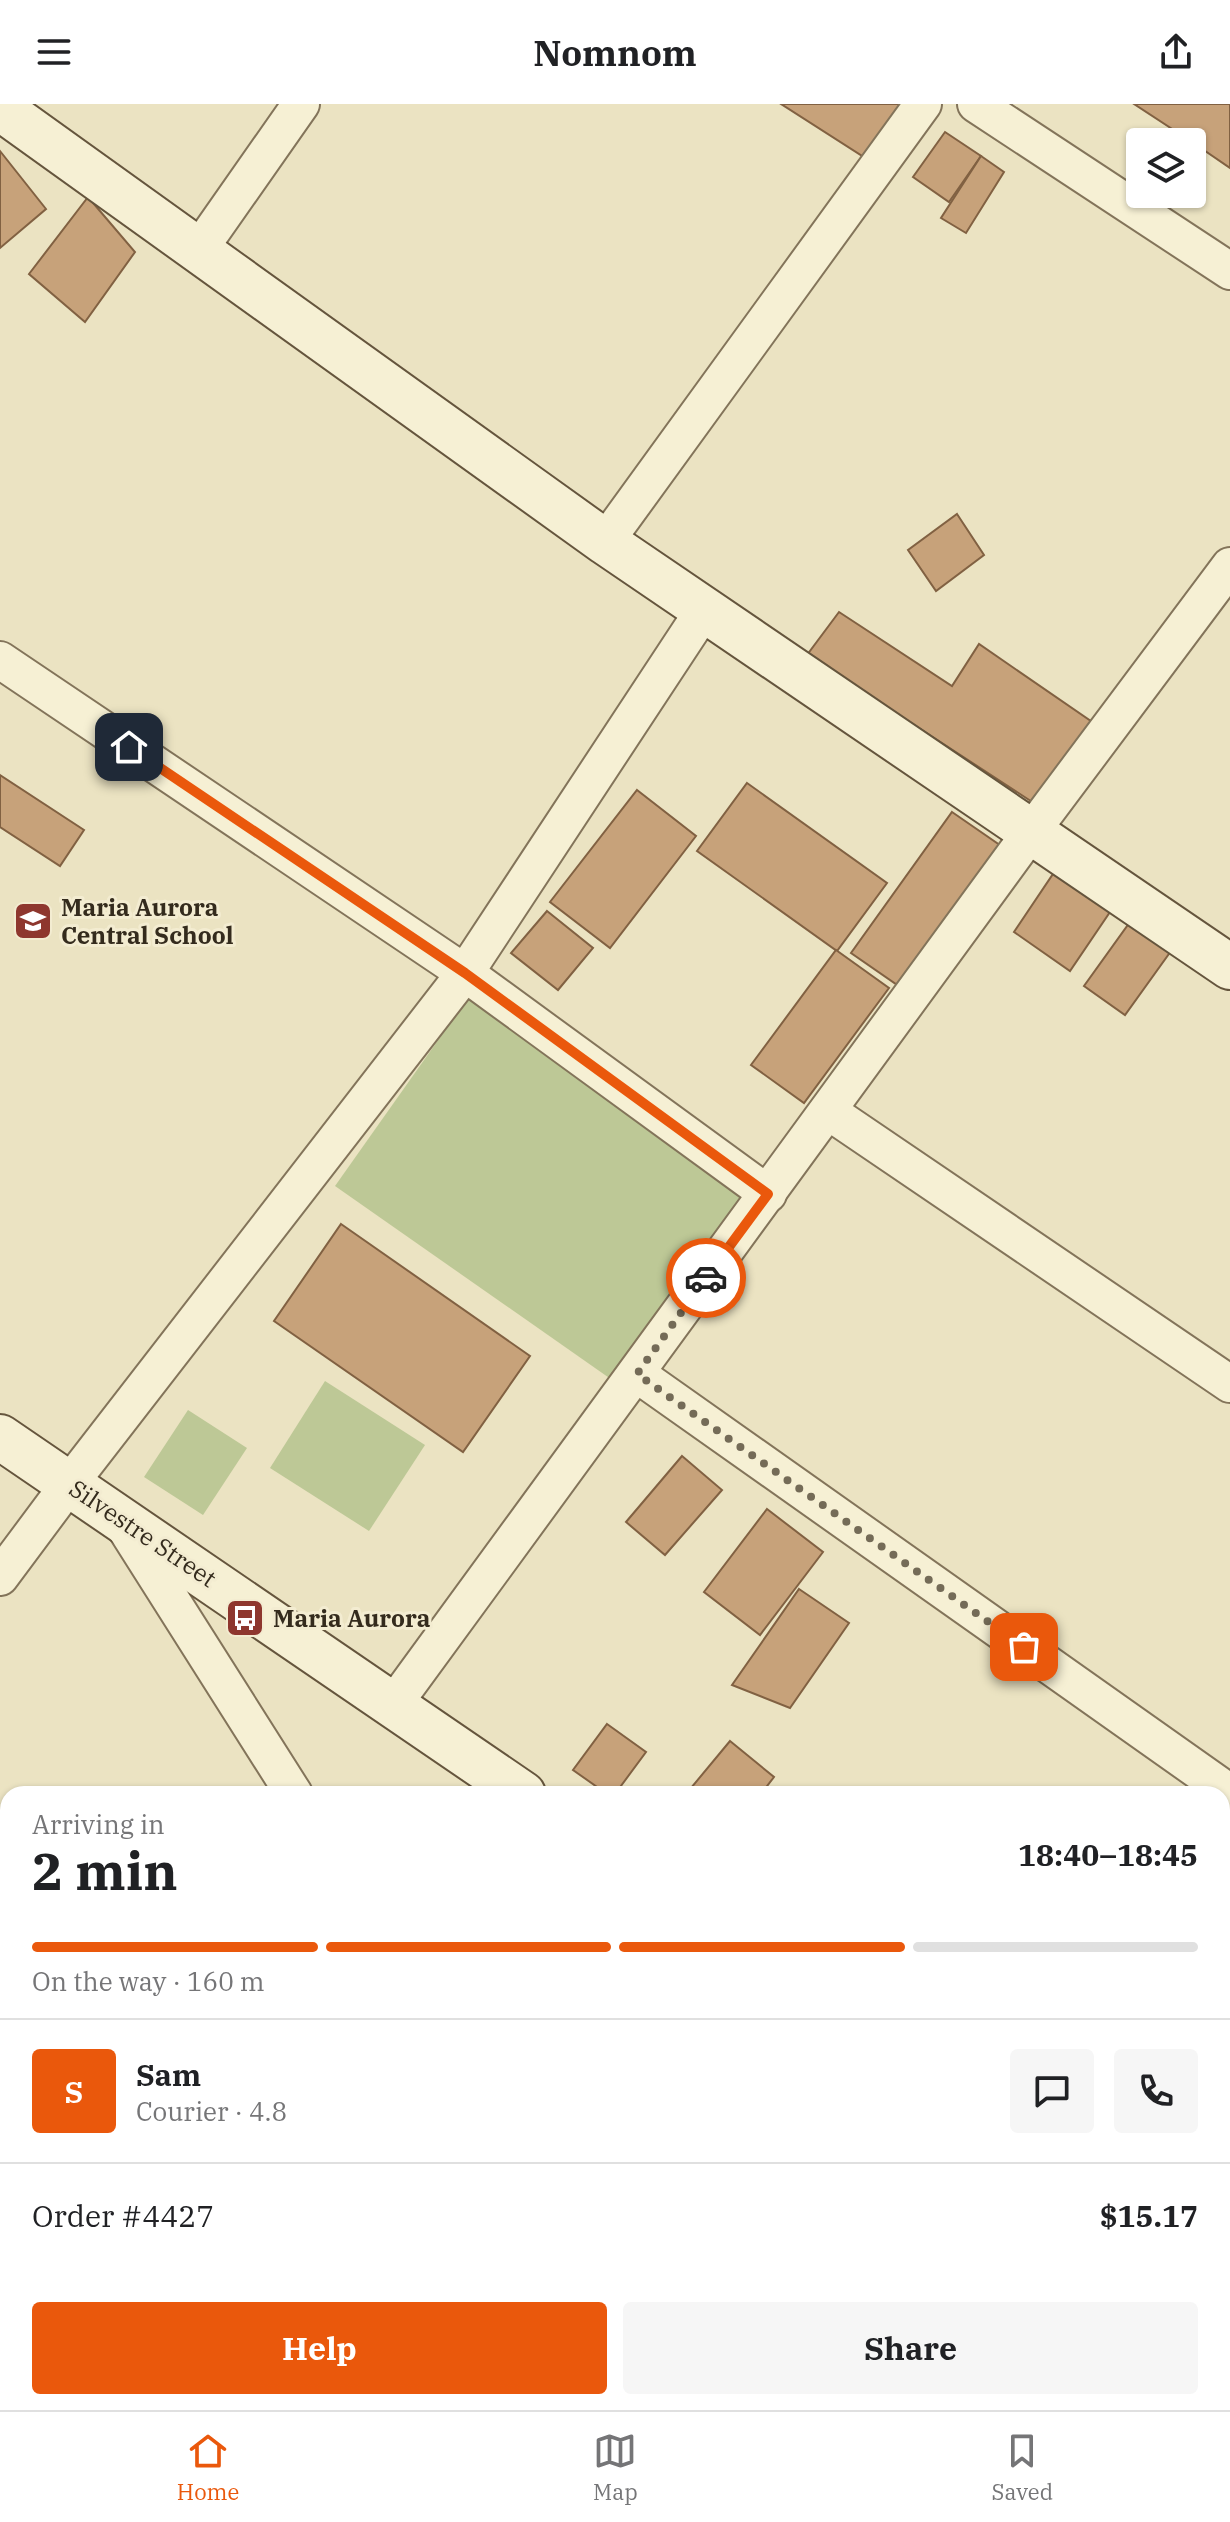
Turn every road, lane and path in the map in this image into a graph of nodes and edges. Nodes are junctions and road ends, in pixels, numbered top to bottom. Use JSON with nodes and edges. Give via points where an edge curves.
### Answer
{"nodes":[{"id":1,"x":301,"y":104,"type":"edge"},
{"id":2,"x":923,"y":104,"type":"edge"},
{"id":3,"x":976,"y":104,"type":"edge"},
{"id":4,"x":0,"y":108,"type":"edge"},
{"id":5,"x":198,"y":251,"type":"junction"},
{"id":6,"x":1230,"y":271,"type":"edge"},
{"id":7,"x":605,"y":542,"type":"junction"},
{"id":8,"x":1230,"y":566,"type":"edge"},
{"id":9,"x":704,"y":610,"type":"junction"},
{"id":10,"x":0,"y":660,"type":"edge"},
{"id":11,"x":1031,"y":832,"type":"junction"},
{"id":12,"x":1230,"y":967,"type":"edge"},
{"id":13,"x":465,"y":973,"type":"junction"},
{"id":14,"x":828,"y":1111,"type":"junction"},
{"id":15,"x":768,"y":1194,"type":"junction"},
{"id":16,"x":637,"y":1374,"type":"junction"},
{"id":17,"x":1230,"y":1384,"type":"edge"},
{"id":18,"x":0,"y":1437,"type":"edge"},
{"id":19,"x":70,"y":1483,"type":"junction"},
{"id":20,"x":118,"y":1516,"type":"junction"},
{"id":21,"x":0,"y":1577,"type":"edge"},
{"id":22,"x":393,"y":1705,"type":"junction"},
{"id":23,"x":289,"y":1786,"type":"edge"},
{"id":24,"x":511,"y":1786,"type":"edge"},
{"id":25,"x":1220,"y":1786,"type":"edge"}],
"edges":[{"from":1,"to":5,"type":"street"},
{"from":2,"to":7,"type":"street"},
{"from":3,"to":6,"type":"street"},
{"from":4,"to":5,"type":"street"},
{"from":5,"to":7,"type":"street"},
{"from":7,"to":9,"type":"street"},
{"from":8,"to":11,"type":"street"},
{"from":9,"to":11,"type":"street"},
{"from":9,"to":13,"type":"street"},
{"from":10,"to":13,"type":"street"},
{"from":11,"to":12,"type":"street"},
{"from":11,"to":14,"type":"street"},
{"from":13,"to":15,"type":"street"},
{"from":13,"to":19,"type":"street"},
{"from":14,"to":15,"type":"street"},
{"from":14,"to":17,"type":"street"},
{"from":15,"to":16,"type":"street"},
{"from":16,"to":22,"type":"street"},
{"from":16,"to":25,"type":"street"},
{"from":18,"to":19,"type":"street","name":"Silvestre Street"},
{"from":19,"to":20,"type":"street","name":"Silvestre Street"},
{"from":19,"to":21,"type":"street"},
{"from":20,"to":22,"type":"street","name":"Silvestre Street"},
{"from":20,"to":23,"type":"street"},
{"from":22,"to":24,"type":"street","name":"Silvestre Street"}]}
